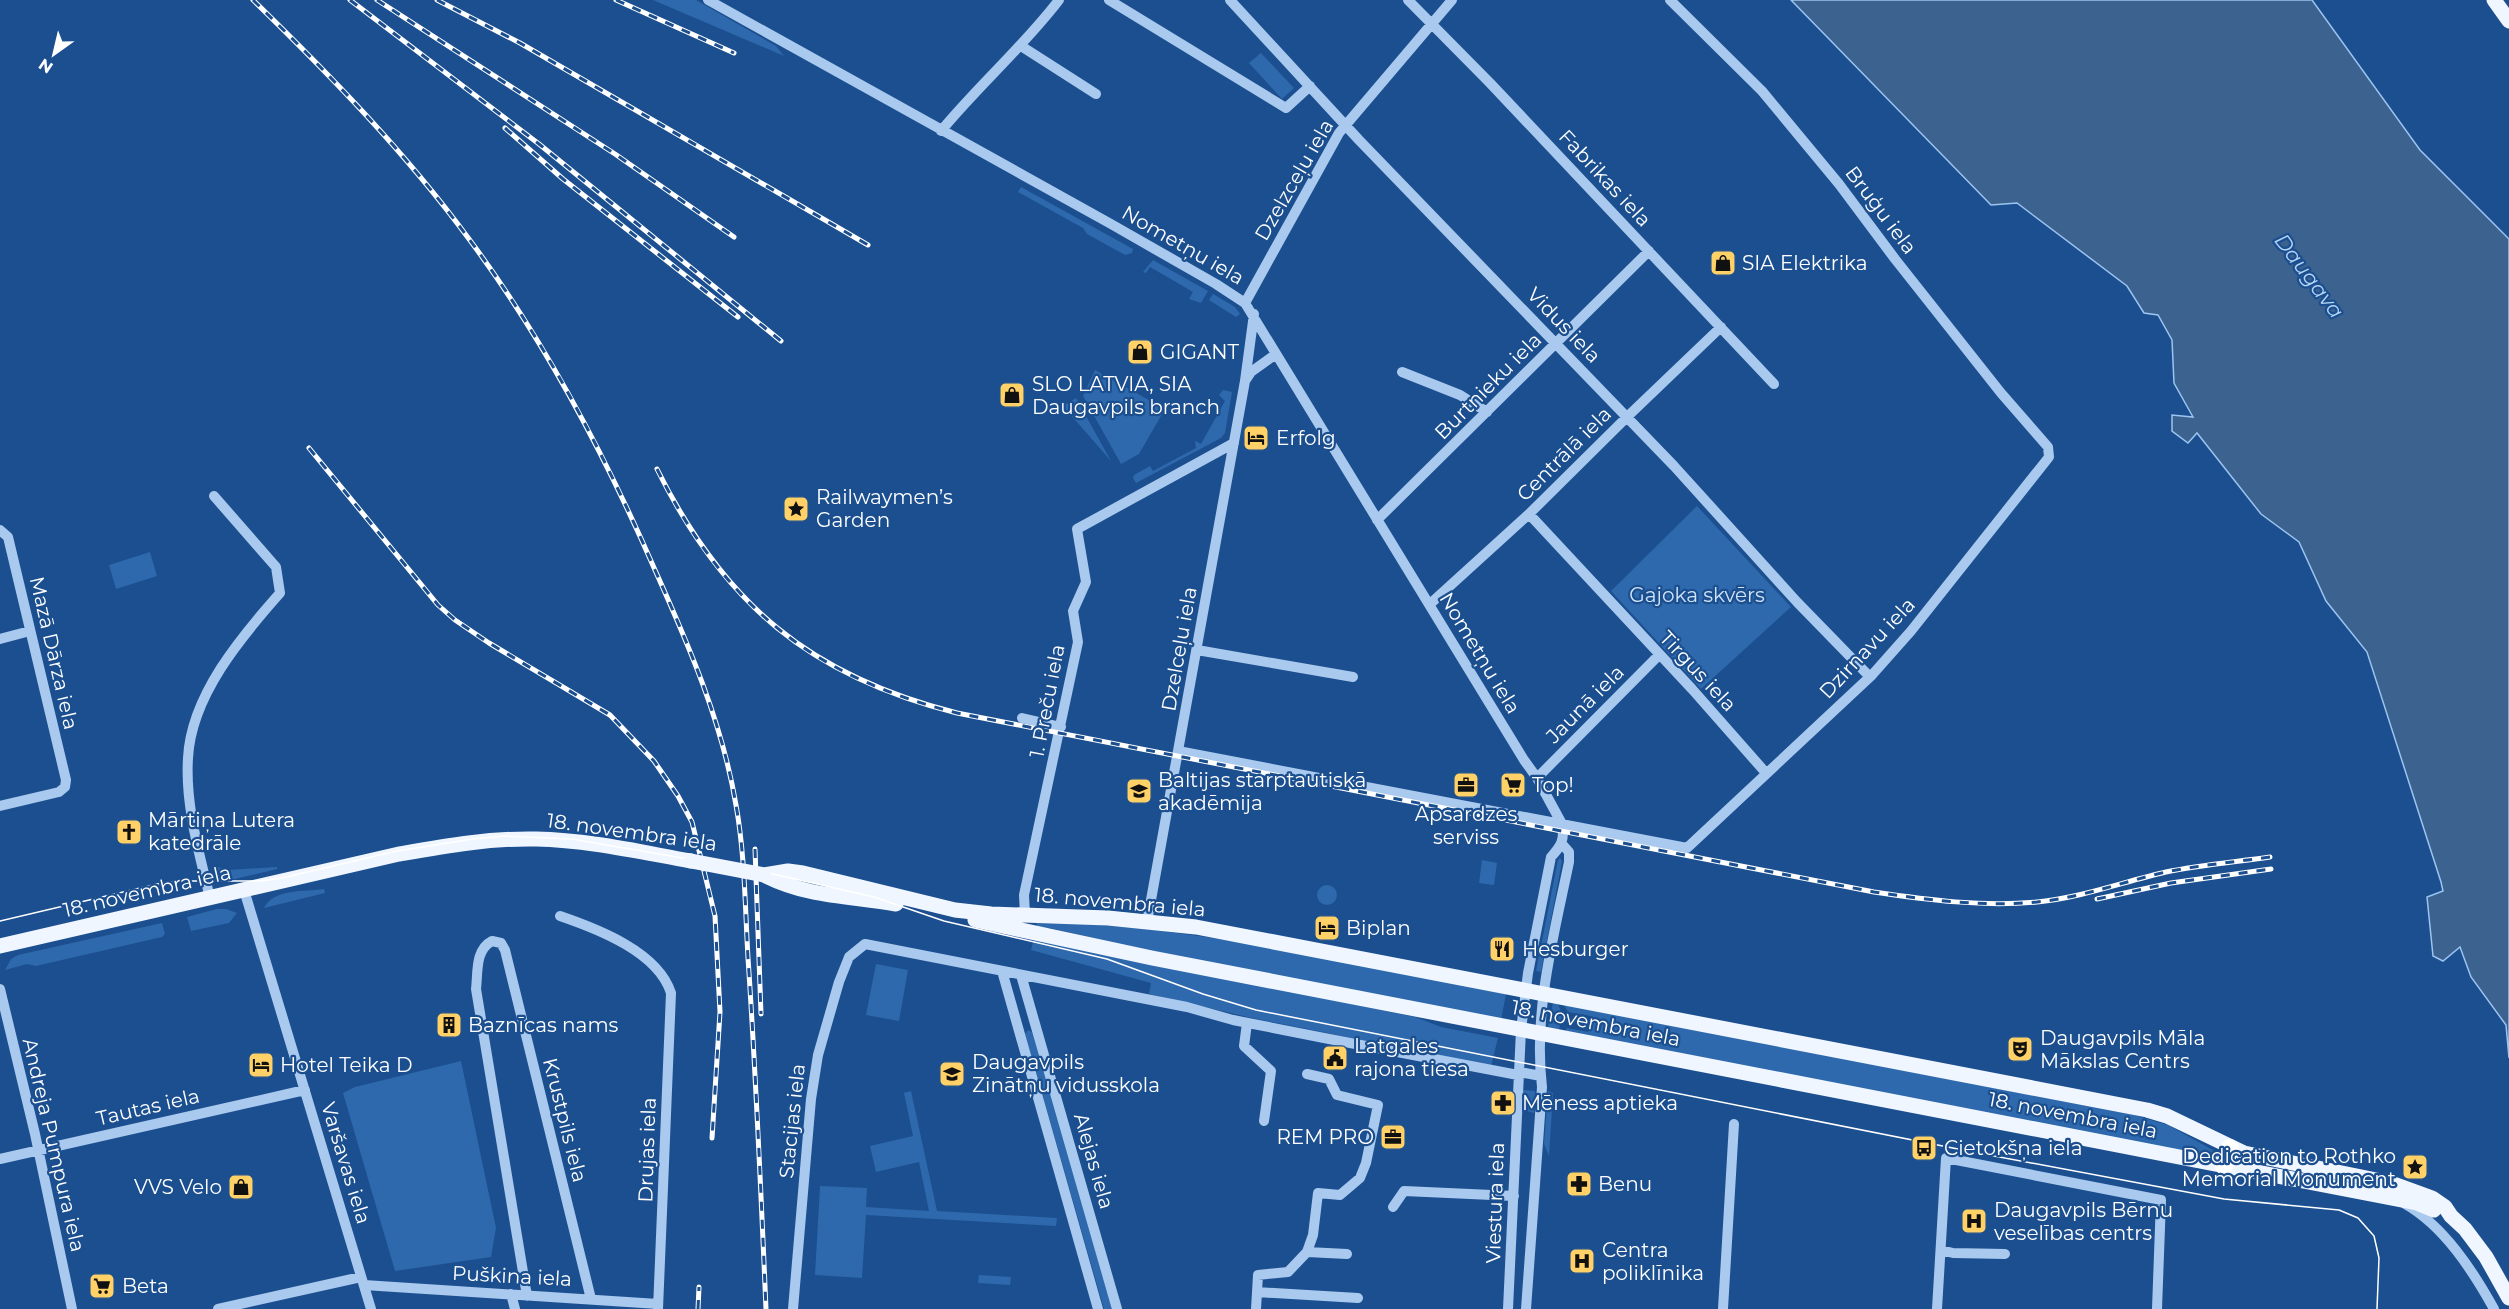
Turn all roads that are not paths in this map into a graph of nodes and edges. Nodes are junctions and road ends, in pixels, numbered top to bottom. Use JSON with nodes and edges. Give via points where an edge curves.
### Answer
{"nodes":[{"id":1,"x":708,"y":0,"type":"edge"},
{"id":2,"x":1059,"y":0,"type":"edge"},
{"id":3,"x":1109,"y":0,"type":"edge"},
{"id":4,"x":1230,"y":0,"type":"edge"},
{"id":5,"x":1408,"y":0,"type":"edge"},
{"id":6,"x":1452,"y":0,"type":"edge"},
{"id":7,"x":1670,"y":0,"type":"edge"},
{"id":8,"x":2494,"y":0,"type":"edge"},
{"id":9,"x":2509,"y":21,"type":"edge"},
{"id":10,"x":1432,"y":24,"type":"junction"},
{"id":11,"x":1021,"y":46,"type":"junction"},
{"id":12,"x":1310,"y":86,"type":"junction"},
{"id":13,"x":1096,"y":94,"type":"dead end"},
{"id":14,"x":1345,"y":124,"type":"junction"},
{"id":15,"x":941,"y":131,"type":"junction"},
{"id":16,"x":1649,"y":251,"type":"junction"},
{"id":17,"x":1245,"y":303,"type":"junction"},
{"id":18,"x":1254,"y":314,"type":"junction"},
{"id":19,"x":1722,"y":327,"type":"junction"},
{"id":20,"x":1556,"y":343,"type":"junction"},
{"id":21,"x":1276,"y":354,"type":"junction"},
{"id":22,"x":1402,"y":372,"type":"dead end"},
{"id":23,"x":1245,"y":381,"type":"junction"},
{"id":24,"x":1774,"y":384,"type":"dead end"},
{"id":25,"x":1487,"y":412,"type":"junction"},
{"id":26,"x":1627,"y":417,"type":"junction"},
{"id":27,"x":1234,"y":443,"type":"junction"},
{"id":28,"x":2049,"y":452,"type":"joint"},
{"id":29,"x":214,"y":496,"type":"dead end"},
{"id":30,"x":1529,"y":514,"type":"junction"},
{"id":31,"x":1377,"y":520,"type":"junction"},
{"id":32,"x":0,"y":530,"type":"edge"},
{"id":33,"x":1430,"y":604,"type":"junction"},
{"id":34,"x":30,"y":631,"type":"junction"},
{"id":35,"x":0,"y":639,"type":"edge"},
{"id":36,"x":1197,"y":650,"type":"junction"},
{"id":37,"x":1659,"y":655,"type":"junction"},
{"id":38,"x":1353,"y":677,"type":"dead end"},
{"id":39,"x":1870,"y":677,"type":"junction"},
{"id":40,"x":1022,"y":718,"type":"dead end"},
{"id":41,"x":1061,"y":727,"type":"junction"},
{"id":42,"x":1178,"y":751,"type":"junction"},
{"id":43,"x":1766,"y":773,"type":"junction"},
{"id":44,"x":1537,"y":778,"type":"junction"},
{"id":45,"x":0,"y":806,"type":"edge"},
{"id":46,"x":1562,"y":824,"type":"junction"},
{"id":47,"x":1562,"y":844,"type":"junction"},
{"id":48,"x":764,"y":875,"type":"junction"},
{"id":49,"x":244,"y":890,"type":"junction"},
{"id":50,"x":210,"y":898,"type":"junction"},
{"id":51,"x":1025,"y":915,"type":"junction"},
{"id":52,"x":560,"y":916,"type":"dead end"},
{"id":53,"x":1147,"y":922,"type":"junction"},
{"id":54,"x":0,"y":946,"type":"edge"},
{"id":55,"x":1002,"y":971,"type":"junction"},
{"id":56,"x":1021,"y":975,"type":"junction"},
{"id":57,"x":0,"y":989,"type":"edge"},
{"id":58,"x":1526,"y":991,"type":"junction"},
{"id":59,"x":1544,"y":995,"type":"junction"},
{"id":60,"x":1035,"y":1023,"type":"junction"},
{"id":61,"x":1247,"y":1023,"type":"junction"},
{"id":62,"x":1018,"y":1029,"type":"junction"},
{"id":63,"x":1521,"y":1030,"type":"junction"},
{"id":64,"x":1541,"y":1034,"type":"junction"},
{"id":65,"x":1307,"y":1074,"type":"dead end"},
{"id":66,"x":1518,"y":1075,"type":"junction"},
{"id":67,"x":1541,"y":1076,"type":"junction"},
{"id":68,"x":305,"y":1090,"type":"junction"},
{"id":69,"x":1264,"y":1121,"type":"dead end"},
{"id":70,"x":1734,"y":1124,"type":"dead end"},
{"id":71,"x":2230,"y":1148,"type":"junction"},
{"id":72,"x":38,"y":1150,"type":"junction"},
{"id":73,"x":0,"y":1159,"type":"edge"},
{"id":74,"x":2224,"y":1166,"type":"junction"},
{"id":75,"x":1514,"y":1196,"type":"junction"},
{"id":76,"x":2397,"y":1199,"type":"junction"},
{"id":77,"x":1393,"y":1207,"type":"dead end"},
{"id":78,"x":2451,"y":1216,"type":"junction"},
{"id":79,"x":1941,"y":1250,"type":"junction"},
{"id":80,"x":1307,"y":1252,"type":"junction"},
{"id":81,"x":1347,"y":1254,"type":"dead end"},
{"id":82,"x":2006,"y":1254,"type":"dead end"},
{"id":83,"x":363,"y":1281,"type":"junction"},
{"id":84,"x":1257,"y":1292,"type":"junction"},
{"id":85,"x":510,"y":1294,"type":"junction"},
{"id":86,"x":527,"y":1296,"type":"junction"},
{"id":87,"x":1358,"y":1298,"type":"dead end"},
{"id":88,"x":2509,"y":1298,"type":"edge"},
{"id":89,"x":591,"y":1299,"type":"junction"},
{"id":90,"x":658,"y":1306,"type":"edge"},
{"id":91,"x":72,"y":1309,"type":"edge"},
{"id":92,"x":220,"y":1309,"type":"edge"},
{"id":93,"x":371,"y":1309,"type":"edge"},
{"id":94,"x":515,"y":1309,"type":"edge"},
{"id":95,"x":793,"y":1309,"type":"edge"},
{"id":96,"x":1098,"y":1309,"type":"edge"},
{"id":97,"x":1117,"y":1309,"type":"edge"},
{"id":98,"x":1256,"y":1309,"type":"edge"},
{"id":99,"x":1508,"y":1309,"type":"edge"},
{"id":100,"x":1526,"y":1309,"type":"edge"},
{"id":101,"x":1723,"y":1309,"type":"edge"},
{"id":102,"x":1937,"y":1309,"type":"edge"},
{"id":103,"x":2157,"y":1309,"type":"edge"},
{"id":104,"x":2494,"y":1309,"type":"edge"}],
"edges":[{"from":1,"to":15,"type":"street","name":"Nometņu iela"},
{"from":2,"to":11,"type":"street"},
{"from":3,"to":12,"type":"street","via":[[1286,108]]},
{"from":4,"to":12,"type":"street","name":"Vidus iela"},
{"from":5,"to":10,"type":"street","name":"Fabrikas iela"},
{"from":6,"to":10,"type":"street","name":"Dzelzceļu iela"},
{"from":7,"to":28,"type":"street","name":"Bruģu iela","via":[[1762,91],[1839,183]]},
{"from":8,"to":9,"type":"main road"},
{"from":10,"to":14,"type":"street","name":"Dzelzceļu iela"},
{"from":10,"to":16,"type":"street","name":"Fabrikas iela"},
{"from":11,"to":13,"type":"street"},
{"from":11,"to":15,"type":"street","via":[[972,93]]},
{"from":12,"to":14,"type":"street","name":"Vidus iela"},
{"from":14,"to":17,"type":"street","name":"Dzelzceļu iela"},
{"from":14,"to":20,"type":"street","name":"Vidus iela"},
{"from":15,"to":17,"type":"street","name":"Nometņu iela"},
{"from":16,"to":19,"type":"street","name":"Fabrikas iela"},
{"from":16,"to":20,"type":"street","name":"Burtnieku iela"},
{"from":17,"to":18,"type":"street","name":"Nometņu iela"},
{"from":18,"to":21,"type":"street","name":"Nometņu iela"},
{"from":18,"to":23,"type":"street","name":"Dzelceļu iela"},
{"from":19,"to":24,"type":"street","name":"Fabrikas iela"},
{"from":19,"to":26,"type":"street","name":"Centrālā iela"},
{"from":20,"to":25,"type":"street","name":"Burtnieku iela"},
{"from":20,"to":26,"type":"street","name":"Vidus iela"},
{"from":21,"to":23,"type":"street"},
{"from":21,"to":31,"type":"street","name":"Nometņu iela"},
{"from":22,"to":25,"type":"street","via":[[1460,395]]},
{"from":23,"to":27,"type":"street","name":"Dzelceļu iela"},
{"from":25,"to":31,"type":"street","name":"Burtnieku iela"},
{"from":26,"to":30,"type":"street","name":"Centrālā iela"},
{"from":26,"to":39,"type":"street","name":"Vidus iela"},
{"from":27,"to":36,"type":"street","name":"Dzelceļu iela"},
{"from":27,"to":41,"type":"street","name":"1. Preču iela","via":[[1077,529],[1086,582],[1073,611],[1078,642]]},
{"from":28,"to":39,"type":"street","name":"Dzirnavu iela","via":[[2043,465],[1943,591]]},
{"from":29,"to":50,"type":"street","via":[[276,567],[280,593],[246,631],[201,705],[192,729],[188,759],[193,828]]},
{"from":30,"to":33,"type":"street","name":"Centrālā iela"},
{"from":30,"to":37,"type":"street","name":"Tirgus iela"},
{"from":31,"to":33,"type":"street","name":"Nometņu iela"},
{"from":32,"to":34,"type":"street","name":"Mazā Dārza iela","via":[[8,537]]},
{"from":33,"to":44,"type":"street","name":"Nometņu iela"},
{"from":34,"to":35,"type":"street"},
{"from":34,"to":45,"type":"street","name":"Mazā Dārza iela","via":[[65,787],[59,792]]},
{"from":36,"to":38,"type":"street"},
{"from":36,"to":42,"type":"street","name":"Dzelceļu iela"},
{"from":37,"to":43,"type":"street","name":"Tirgus iela"},
{"from":37,"to":44,"type":"street","name":"Jaunā iela"},
{"from":39,"to":43,"type":"street","name":"Dzirnavu iela"},
{"from":40,"to":41,"type":"street"},
{"from":41,"to":51,"type":"street","name":"1. Preču iela","via":[[1024,895]]},
{"from":42,"to":46,"type":"street"},
{"from":42,"to":53,"type":"street","name":"Dzelceļu iela"},
{"from":43,"to":46,"type":"street","name":"Dzirnavu iela","via":[[1687,848]]},
{"from":44,"to":46,"type":"street","name":"Nometņu iela"},
{"from":46,"to":47,"type":"street","name":"Nometņu iela"},
{"from":47,"to":58,"type":"street","name":"Nometņu iela","via":[[1551,857]]},
{"from":47,"to":59,"type":"street","name":"Nometņu iela","via":[[1569,852],[1569,861]]},
{"from":48,"to":49,"type":"main road","name":"18. novembra iela","bridge":true,"via":[[588,843],[495,840],[399,854]]},
{"from":48,"to":51,"type":"main road","name":"18. novembra iela","via":[[803,873],[955,910]]},
{"from":48,"to":63,"type":"main road","name":"18. novembra iela","via":[[786,886],[929,910],[1096,947]]},
{"from":49,"to":50,"type":"main road","name":"18. novembra iela"},
{"from":49,"to":68,"type":"street","name":"Varšavas iela"},
{"from":50,"to":54,"type":"main road","name":"18. novembra iela"},
{"from":51,"to":53,"type":"main road","name":"18. novembra iela"},
{"from":52,"to":90,"type":"street","name":"Drujas iela","via":[[599,930],[633,949],[667,980],[671,993]]},
{"from":53,"to":58,"type":"main road","name":"18. novembra iela","via":[[1196,927]]},
{"from":55,"to":56,"type":"street"},
{"from":55,"to":62,"type":"street","name":"Alejas iela"},
{"from":55,"to":95,"type":"street","name":"Stacijas iela","via":[[871,944],[860,947],[849,957],[818,1055]]},
{"from":56,"to":60,"type":"street","name":"Alejas iela"},
{"from":56,"to":61,"type":"street","via":[[1187,1007]]},
{"from":57,"to":72,"type":"street","name":"Andreja Pumpura iela"},
{"from":58,"to":59,"type":"main road","name":"18. novembra iela"},
{"from":58,"to":63,"type":"street","name":"Viestura iela"},
{"from":59,"to":64,"type":"street","name":"Viestura iela"},
{"from":59,"to":71,"type":"main road","name":"18. novembra iela","via":[[2147,1110]]},
{"from":60,"to":62,"type":"street"},
{"from":60,"to":97,"type":"street","name":"Alejas iela"},
{"from":61,"to":66,"type":"street"},
{"from":61,"to":69,"type":"street","via":[[1244,1046],[1270,1071]]},
{"from":62,"to":96,"type":"street","name":"Alejas iela"},
{"from":63,"to":64,"type":"main road","name":"18. novembra iela"},
{"from":63,"to":66,"type":"street","name":"Viestura iela"},
{"from":64,"to":67,"type":"street","name":"Viestura iela"},
{"from":64,"to":74,"type":"main road","name":"18. novembra iela"},
{"from":65,"to":80,"type":"street","via":[[1329,1079],[1337,1095],[1378,1105],[1360,1178],[1340,1195],[1318,1193]]},
{"from":66,"to":67,"type":"street"},
{"from":66,"to":75,"type":"street","name":"Viestura iela"},
{"from":67,"to":100,"type":"street","name":"Viestura iela"},
{"from":68,"to":72,"type":"street","name":"Tautas iela"},
{"from":68,"to":83,"type":"street","name":"Varšavas iela"},
{"from":70,"to":101,"type":"street"},
{"from":71,"to":74,"type":"highway"},
{"from":71,"to":78,"type":"main road","name":"18. novembra iela","via":[[2391,1183],[2432,1198]]},
{"from":72,"to":73,"type":"street","name":"Tautas iela"},
{"from":72,"to":91,"type":"street","name":"Andreja Pumpura iela"},
{"from":74,"to":76,"type":"main road","name":"18. novembra iela"},
{"from":75,"to":77,"type":"street","via":[[1404,1191]]},
{"from":75,"to":99,"type":"street","name":"Viestura iela"},
{"from":76,"to":78,"type":"main road","name":"18. novembra iela"},
{"from":76,"to":104,"type":"street","via":[[2421,1214],[2451,1245]]},
{"from":78,"to":88,"type":"main road","via":[[2486,1257]]},
{"from":79,"to":82,"type":"street"},
{"from":79,"to":102,"type":"street"},
{"from":79,"to":103,"type":"street","via":[[1946,1158],[2161,1200]]},
{"from":80,"to":81,"type":"street"},
{"from":80,"to":84,"type":"street","via":[[1288,1272],[1258,1275]]},
{"from":83,"to":85,"type":"street","name":"Puškina iela"},
{"from":83,"to":92,"type":"street","name":"Puškina iela"},
{"from":83,"to":93,"type":"street","name":"Varšavas iela"},
{"from":84,"to":87,"type":"street"},
{"from":84,"to":98,"type":"street"},
{"from":85,"to":86,"type":"street","name":"Puškina iela"},
{"from":85,"to":94,"type":"street"},
{"from":86,"to":89,"type":"street","name":"Puškina iela"},
{"from":86,"to":89,"type":"street","name":"Krustpils iela","via":[[476,989],[480,953],[492,941],[505,950]]},
{"from":89,"to":90,"type":"street","name":"Puškina iela"}]}
